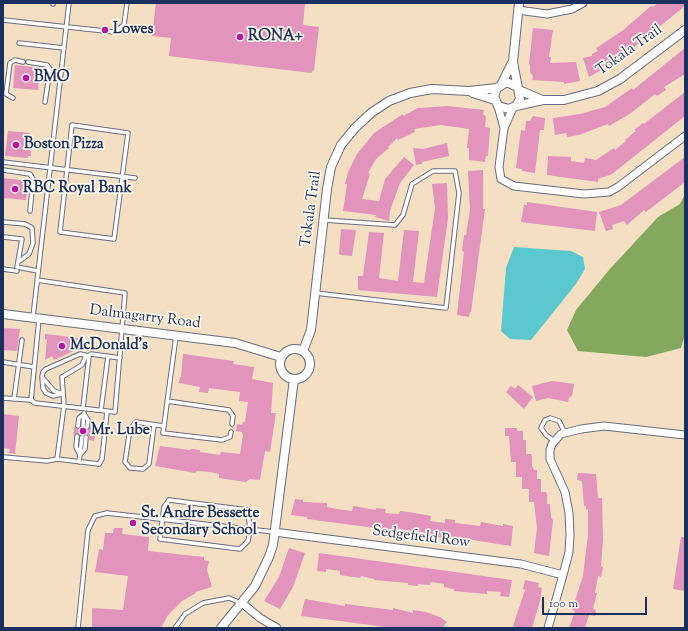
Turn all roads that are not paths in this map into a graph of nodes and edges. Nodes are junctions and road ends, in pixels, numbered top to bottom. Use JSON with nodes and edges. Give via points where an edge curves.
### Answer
{"nodes":[{"id":1,"x":69,"y":3,"type":"edge"},
{"id":2,"x":127,"y":3,"type":"edge"},
{"id":3,"x":583,"y":3,"type":"edge"},
{"id":4,"x":518,"y":7,"type":"edge"},
{"id":5,"x":3,"y":20,"type":"edge"},
{"id":6,"x":66,"y":27,"type":"junction"},
{"id":7,"x":685,"y":30,"type":"edge"},
{"id":8,"x":19,"y":43,"type":"dead end"},
{"id":9,"x":64,"y":48,"type":"junction"},
{"id":10,"x":513,"y":62,"type":"junction"},
{"id":11,"x":499,"y":86,"type":"junction"},
{"id":12,"x":518,"y":89,"type":"junction"},
{"id":13,"x":469,"y":91,"type":"junction"},
{"id":14,"x":13,"y":98,"type":"dead end"},
{"id":15,"x":543,"y":100,"type":"junction"},
{"id":16,"x":45,"y":102,"type":"dead end"},
{"id":17,"x":497,"y":103,"type":"junction"},
{"id":18,"x":515,"y":107,"type":"junction"},
{"id":19,"x":504,"y":128,"type":"junction"},
{"id":20,"x":685,"y":136,"type":"edge"},
{"id":21,"x":3,"y":162,"type":"edge"},
{"id":22,"x":49,"y":168,"type":"junction"},
{"id":23,"x":3,"y":170,"type":"edge"},
{"id":24,"x":67,"y":170,"type":"junction"},
{"id":25,"x":123,"y":176,"type":"junction"},
{"id":26,"x":135,"y":178,"type":"dead end"},
{"id":27,"x":30,"y":211,"type":"dead end"},
{"id":28,"x":323,"y":220,"type":"junction"},
{"id":29,"x":3,"y":222,"type":"edge"},
{"id":30,"x":3,"y":237,"type":"edge"},
{"id":31,"x":18,"y":262,"type":"junction"},
{"id":32,"x":3,"y":269,"type":"edge"},
{"id":33,"x":17,"y":271,"type":"dead end"},
{"id":34,"x":38,"y":271,"type":"junction"},
{"id":35,"x":37,"y":280,"type":"junction"},
{"id":36,"x":315,"y":293,"type":"junction"},
{"id":37,"x":3,"y":314,"type":"edge"},
{"id":38,"x":36,"y":318,"type":"junction"},
{"id":39,"x":123,"y":329,"type":"junction"},
{"id":40,"x":176,"y":336,"type":"junction"},
{"id":41,"x":22,"y":340,"type":"dead end"},
{"id":42,"x":303,"y":351,"type":"junction"},
{"id":43,"x":89,"y":356,"type":"junction"},
{"id":44,"x":108,"y":356,"type":"junction"},
{"id":45,"x":281,"y":357,"type":"junction"},
{"id":46,"x":120,"y":358,"type":"junction"},
{"id":47,"x":3,"y":362,"type":"edge"},
{"id":48,"x":19,"y":364,"type":"junction"},
{"id":49,"x":34,"y":367,"type":"junction"},
{"id":50,"x":42,"y":377,"type":"junction"},
{"id":51,"x":294,"y":379,"type":"junction"},
{"id":52,"x":63,"y":394,"type":"junction"},
{"id":53,"x":3,"y":398,"type":"edge"},
{"id":54,"x":14,"y":399,"type":"junction"},
{"id":55,"x":32,"y":400,"type":"junction"},
{"id":56,"x":168,"y":401,"type":"junction"},
{"id":57,"x":64,"y":406,"type":"junction"},
{"id":58,"x":84,"y":408,"type":"junction"},
{"id":59,"x":101,"y":410,"type":"junction"},
{"id":60,"x":107,"y":412,"type":"junction"},
{"id":61,"x":84,"y":414,"type":"junction"},
{"id":62,"x":232,"y":424,"type":"dead end"},
{"id":63,"x":154,"y":425,"type":"junction"},
{"id":64,"x":78,"y":426,"type":"dead end"},
{"id":65,"x":85,"y":426,"type":"dead end"},
{"id":66,"x":164,"y":426,"type":"junction"},
{"id":67,"x":231,"y":432,"type":"dead end"},
{"id":68,"x":565,"y":433,"type":"junction"},
{"id":69,"x":685,"y":435,"type":"edge"},
{"id":70,"x":77,"y":436,"type":"dead end"},
{"id":71,"x":84,"y":437,"type":"dead end"},
{"id":72,"x":554,"y":441,"type":"junction"},
{"id":73,"x":80,"y":455,"type":"junction"},
{"id":74,"x":3,"y":457,"type":"edge"},
{"id":75,"x":57,"y":459,"type":"junction"},
{"id":76,"x":79,"y":462,"type":"junction"},
{"id":77,"x":162,"y":519,"type":"junction"},
{"id":78,"x":250,"y":530,"type":"junction"},
{"id":79,"x":274,"y":532,"type":"junction"},
{"id":80,"x":563,"y":575,"type":"junction"},
{"id":81,"x":242,"y":603,"type":"junction"},
{"id":82,"x":78,"y":628,"type":"edge"},
{"id":83,"x":175,"y":628,"type":"edge"},
{"id":84,"x":221,"y":628,"type":"edge"},
{"id":85,"x":277,"y":628,"type":"edge"},
{"id":86,"x":548,"y":628,"type":"edge"}],
"edges":[{"from":1,"to":6,"type":"lane"},
{"from":2,"to":6,"type":"lane","via":[[124,25],[114,32]]},
{"from":3,"to":4,"type":"street","via":[[572,9],[547,14]]},
{"from":4,"to":10,"type":"street"},
{"from":5,"to":6,"type":"lane"},
{"from":6,"to":9,"type":"lane"},
{"from":7,"to":15,"type":"street","name":"Tokala Trail","via":[[620,79],[598,91],[564,100]]},
{"from":8,"to":9,"type":"lane"},
{"from":9,"to":22,"type":"lane"},
{"from":10,"to":11,"type":"street"},
{"from":10,"to":12,"type":"street"},
{"from":11,"to":12,"type":"street","via":[[509,83]]},
{"from":11,"to":13,"type":"street","name":"Tokala Trail"},
{"from":11,"to":17,"type":"street"},
{"from":12,"to":15,"type":"street","name":"Tokala Trail"},
{"from":12,"to":18,"type":"street","via":[[520,99]]},
{"from":13,"to":17,"type":"street","name":"Tokala Trail"},
{"from":13,"to":28,"type":"street","name":"Tokala Trail","via":[[432,89],[410,93],[390,101],[366,118],[341,145],[331,167]]},
{"from":14,"to":16,"type":"lane","via":[[6,94],[10,63],[15,60],[50,68]]},
{"from":15,"to":18,"type":"street","name":"Tokala Trail"},
{"from":17,"to":18,"type":"street","via":[[505,109]]},
{"from":17,"to":19,"type":"street"},
{"from":18,"to":19,"type":"street"},
{"from":19,"to":20,"type":"street","via":[[499,167],[500,175],[505,182],[514,186],[584,194],[599,194],[618,187]]},
{"from":21,"to":22,"type":"lane"},
{"from":22,"to":24,"type":"lane"},
{"from":22,"to":34,"type":"lane"},
{"from":23,"to":27,"type":"lane","via":[[30,174],[33,179]]},
{"from":24,"to":25,"type":"lane"},
{"from":24,"to":25,"type":"lane","via":[[72,125],[128,133]]},
{"from":24,"to":25,"type":"lane","via":[[60,232],[114,239]]},
{"from":25,"to":26,"type":"lane"},
{"from":28,"to":36,"type":"street","name":"Tokala Trail"},
{"from":28,"to":36,"type":"lane","via":[[395,225],[403,215],[412,184],[434,170],[455,171],[459,193],[446,308]]},
{"from":29,"to":31,"type":"lane","via":[[25,224],[32,228],[33,243],[29,254]]},
{"from":30,"to":31,"type":"lane","via":[[22,240]]},
{"from":31,"to":34,"type":"lane","via":[[17,267]]},
{"from":32,"to":33,"type":"lane"},
{"from":34,"to":35,"type":"lane"},
{"from":35,"to":38,"type":"lane"},
{"from":35,"to":39,"type":"lane","via":[[125,293]]},
{"from":36,"to":42,"type":"street","name":"Tokala Trail","via":[[311,330]]},
{"from":37,"to":38,"type":"street","name":"Dalmagarry Road"},
{"from":38,"to":39,"type":"street","name":"Dalmagarry Road"},
{"from":38,"to":49,"type":"lane"},
{"from":39,"to":40,"type":"street","name":"Dalmagarry Road"},
{"from":39,"to":46,"type":"lane"},
{"from":40,"to":45,"type":"street","name":"Dalmagarry Road","via":[[235,343]]},
{"from":40,"to":56,"type":"lane"},
{"from":41,"to":48,"type":"lane"},
{"from":42,"to":45,"type":"street","via":[[288,350]]},
{"from":42,"to":51,"type":"street","via":[[309,359],[309,369],[304,377]]},
{"from":43,"to":44,"type":"lane"},
{"from":43,"to":50,"type":"lane","via":[[80,354],[46,368]]},
{"from":43,"to":52,"type":"lane","via":[[85,358],[82,366],[62,377]]},
{"from":43,"to":58,"type":"lane"},
{"from":44,"to":46,"type":"lane"},
{"from":44,"to":59,"type":"lane"},
{"from":45,"to":51,"type":"street","via":[[282,372]]},
{"from":46,"to":60,"type":"lane","via":[[115,412]]},
{"from":47,"to":48,"type":"lane"},
{"from":48,"to":49,"type":"lane"},
{"from":48,"to":54,"type":"lane"},
{"from":49,"to":55,"type":"lane"},
{"from":50,"to":52,"type":"lane","via":[[54,391]]},
{"from":50,"to":52,"type":"lane","via":[[42,388],[46,393],[53,396]]},
{"from":51,"to":79,"type":"street"},
{"from":52,"to":57,"type":"lane"},
{"from":53,"to":54,"type":"lane"},
{"from":54,"to":55,"type":"lane"},
{"from":55,"to":57,"type":"lane","via":[[35,403]]},
{"from":56,"to":62,"type":"lane","via":[[229,410],[233,416]]},
{"from":56,"to":66,"type":"lane"},
{"from":57,"to":58,"type":"lane"},
{"from":57,"to":75,"type":"lane"},
{"from":58,"to":59,"type":"lane"},
{"from":58,"to":61,"type":"lane"},
{"from":59,"to":60,"type":"lane"},
{"from":60,"to":76,"type":"lane","via":[[102,459],[99,464]]},
{"from":61,"to":64,"type":"lane","via":[[79,418]]},
{"from":61,"to":65,"type":"lane","via":[[88,420]]},
{"from":63,"to":63,"type":"lane","via":[[136,422],[130,429],[125,462],[130,468],[143,469],[149,464]]},
{"from":63,"to":66,"type":"lane"},
{"from":66,"to":67,"type":"lane","via":[[163,433],[222,440],[230,437]]},
{"from":68,"to":69,"type":"street","via":[[604,426]]},
{"from":68,"to":72,"type":"street"},
{"from":68,"to":72,"type":"lane","via":[[559,421],[550,418],[545,420],[541,428]]},
{"from":70,"to":73,"type":"lane","via":[[76,447]]},
{"from":71,"to":73,"type":"lane"},
{"from":72,"to":80,"type":"street","via":[[550,459],[565,492],[570,513],[569,552]]},
{"from":73,"to":76,"type":"lane"},
{"from":74,"to":75,"type":"lane","via":[[46,461]]},
{"from":75,"to":76,"type":"lane"},
{"from":77,"to":78,"type":"lane"},
{"from":77,"to":78,"type":"lane","via":[[164,507],[169,500],[248,510]]},
{"from":77,"to":78,"type":"lane","via":[[160,539],[166,541],[240,549],[248,540]]},
{"from":77,"to":82,"type":"lane","via":[[107,512],[95,516],[88,530]]},
{"from":78,"to":79,"type":"lane"},
{"from":79,"to":80,"type":"street","name":"Sedgefield Row","via":[[521,564]]},
{"from":79,"to":81,"type":"street","via":[[273,546],[266,566]]},
{"from":80,"to":86,"type":"street"},
{"from":81,"to":83,"type":"lane","via":[[229,598],[203,603],[186,614]]},
{"from":81,"to":84,"type":"street"},
{"from":81,"to":85,"type":"street"}]}
